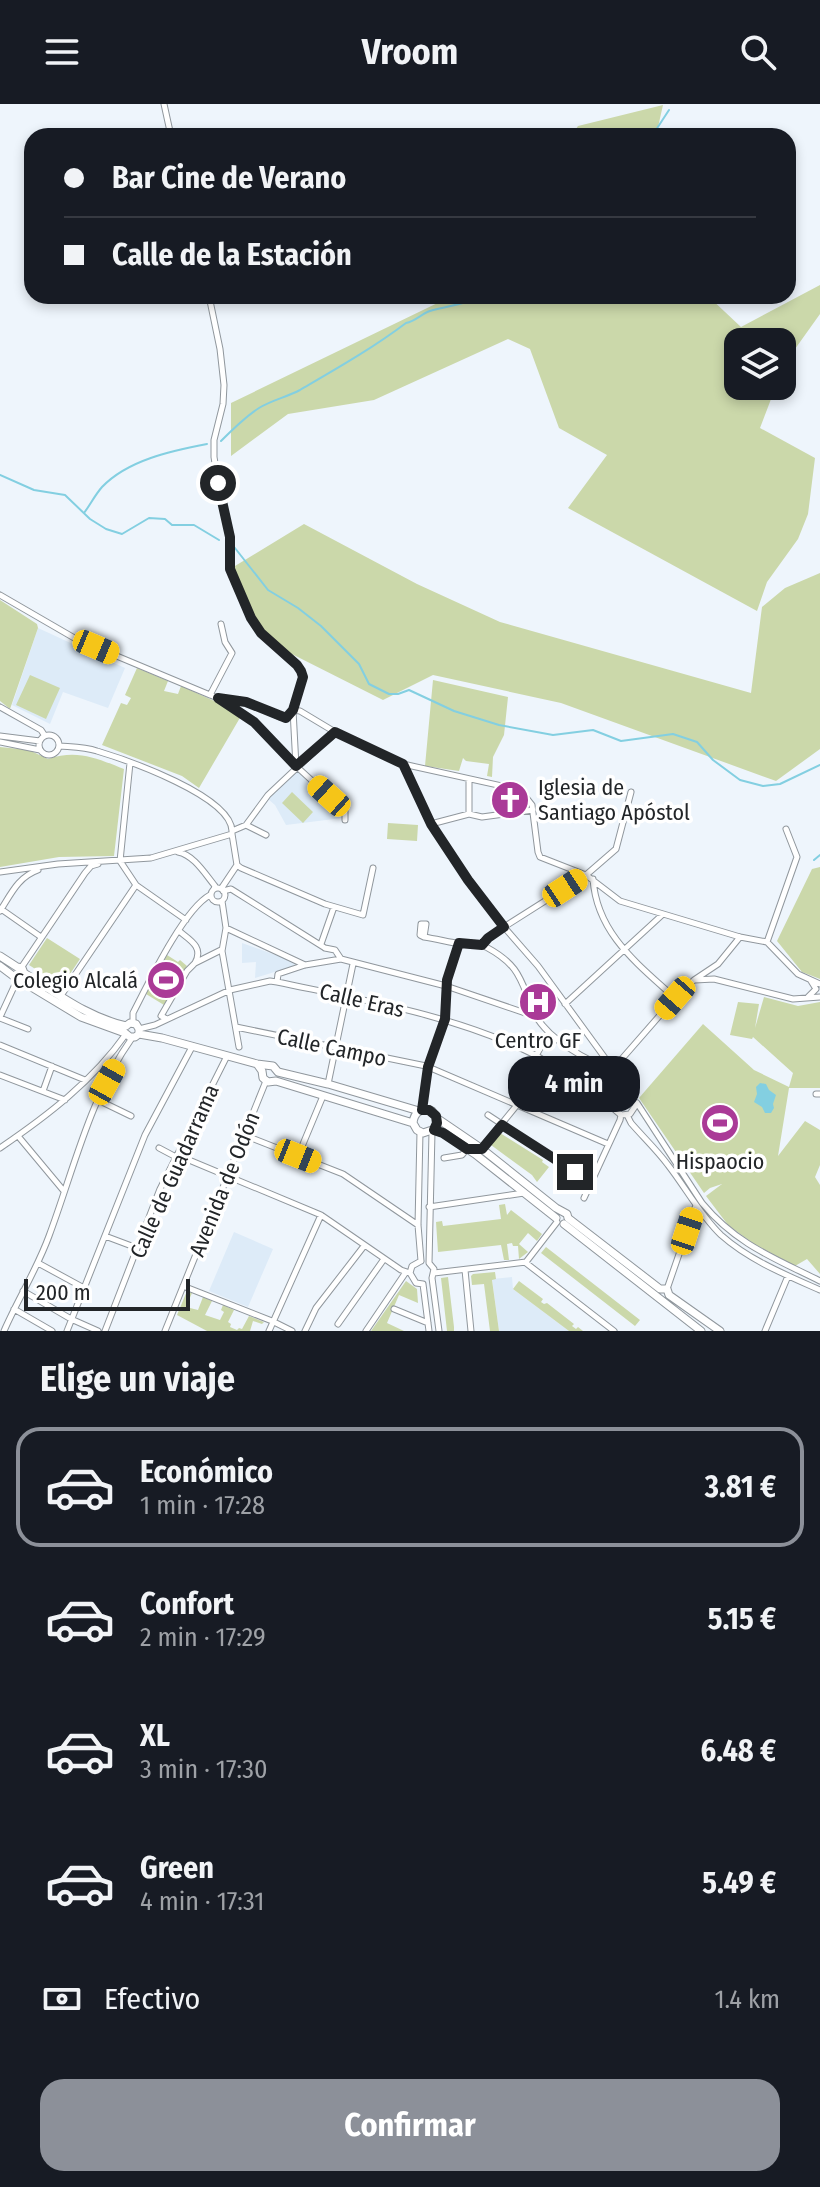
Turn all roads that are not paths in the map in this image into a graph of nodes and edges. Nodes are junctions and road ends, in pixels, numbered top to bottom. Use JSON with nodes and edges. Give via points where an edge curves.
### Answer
{"nodes":[{"id":1,"x":164,"y":104,"type":"edge"},
{"id":2,"x":169,"y":128,"type":"edge"},
{"id":3,"x":211,"y":304,"type":"edge"},
{"id":4,"x":0,"y":595,"type":"edge"},
{"id":5,"x":221,"y":624,"type":"dead end"},
{"id":6,"x":210,"y":695,"type":"junction"},
{"id":7,"x":218,"y":698,"type":"junction"},
{"id":8,"x":0,"y":707,"type":"edge"},
{"id":9,"x":293,"y":710,"type":"junction"},
{"id":10,"x":286,"y":718,"type":"junction"},
{"id":11,"x":295,"y":725,"type":"junction"},
{"id":12,"x":335,"y":732,"type":"junction"},
{"id":13,"x":0,"y":736,"type":"edge"},
{"id":14,"x":43,"y":738,"type":"junction"},
{"id":15,"x":0,"y":742,"type":"edge"},
{"id":16,"x":60,"y":746,"type":"junction"},
{"id":17,"x":40,"y":750,"type":"junction"},
{"id":18,"x":130,"y":763,"type":"junction"},
{"id":19,"x":403,"y":764,"type":"junction"},
{"id":20,"x":296,"y":766,"type":"junction"},
{"id":21,"x":469,"y":780,"type":"junction"},
{"id":22,"x":631,"y":792,"type":"dead end"},
{"id":23,"x":533,"y":810,"type":"junction"},
{"id":24,"x":469,"y":814,"type":"junction"},
{"id":25,"x":345,"y":820,"type":"dead end"},
{"id":26,"x":431,"y":824,"type":"junction"},
{"id":27,"x":246,"y":825,"type":"junction"},
{"id":28,"x":786,"y":829,"type":"dead end"},
{"id":29,"x":232,"y":833,"type":"junction"},
{"id":30,"x":266,"y":835,"type":"dead end"},
{"id":31,"x":177,"y":852,"type":"junction"},
{"id":32,"x":120,"y":861,"type":"junction"},
{"id":33,"x":110,"y":862,"type":"junction"},
{"id":34,"x":58,"y":864,"type":"junction"},
{"id":35,"x":237,"y":865,"type":"junction"},
{"id":36,"x":373,"y":868,"type":"dead end"},
{"id":37,"x":0,"y":872,"type":"edge"},
{"id":38,"x":586,"y":875,"type":"junction"},
{"id":39,"x":593,"y":879,"type":"junction"},
{"id":40,"x":136,"y":885,"type":"junction"},
{"id":41,"x":222,"y":890,"type":"junction"},
{"id":42,"x":212,"y":892,"type":"junction"},
{"id":43,"x":222,"y":901,"type":"junction"},
{"id":44,"x":334,"y":907,"type":"junction"},
{"id":45,"x":1,"y":910,"type":"edge"},
{"id":46,"x":663,"y":914,"type":"junction"},
{"id":47,"x":186,"y":920,"type":"junction"},
{"id":48,"x":504,"y":927,"type":"junction"},
{"id":49,"x":226,"y":928,"type":"junction"},
{"id":50,"x":179,"y":931,"type":"junction"},
{"id":51,"x":41,"y":937,"type":"junction"},
{"id":52,"x":424,"y":937,"type":"dead end"},
{"id":53,"x":740,"y":937,"type":"junction"},
{"id":54,"x":767,"y":942,"type":"junction"},
{"id":55,"x":459,"y":943,"type":"junction"},
{"id":56,"x":482,"y":945,"type":"junction"},
{"id":57,"x":323,"y":946,"type":"junction"},
{"id":58,"x":222,"y":949,"type":"junction"},
{"id":59,"x":624,"y":951,"type":"junction"},
{"id":60,"x":0,"y":956,"type":"edge"},
{"id":61,"x":341,"y":959,"type":"junction"},
{"id":62,"x":322,"y":962,"type":"junction"},
{"id":63,"x":195,"y":963,"type":"junction"},
{"id":64,"x":353,"y":964,"type":"junction"},
{"id":65,"x":305,"y":965,"type":"junction"},
{"id":66,"x":0,"y":966,"type":"edge"},
{"id":67,"x":19,"y":973,"type":"junction"},
{"id":68,"x":694,"y":980,"type":"junction"},
{"id":69,"x":811,"y":981,"type":"junction"},
{"id":70,"x":277,"y":982,"type":"junction"},
{"id":71,"x":820,"y":984,"type":"edge"},
{"id":72,"x":446,"y":986,"type":"junction"},
{"id":73,"x":230,"y":990,"type":"junction"},
{"id":74,"x":348,"y":996,"type":"junction"},
{"id":75,"x":59,"y":997,"type":"junction"},
{"id":76,"x":820,"y":997,"type":"edge"},
{"id":77,"x":675,"y":998,"type":"junction"},
{"id":78,"x":804,"y":1000,"type":"junction"},
{"id":79,"x":565,"y":1004,"type":"junction"},
{"id":80,"x":537,"y":1017,"type":"junction"},
{"id":81,"x":0,"y":1018,"type":"edge"},
{"id":82,"x":166,"y":1019,"type":"junction"},
{"id":83,"x":445,"y":1019,"type":"junction"},
{"id":84,"x":236,"y":1027,"type":"junction"},
{"id":85,"x":28,"y":1029,"type":"dead end"},
{"id":86,"x":132,"y":1031,"type":"junction"},
{"id":87,"x":157,"y":1032,"type":"junction"},
{"id":88,"x":548,"y":1033,"type":"junction"},
{"id":89,"x":0,"y":1045,"type":"edge"},
{"id":90,"x":193,"y":1046,"type":"junction"},
{"id":91,"x":239,"y":1047,"type":"dead end"},
{"id":92,"x":336,"y":1047,"type":"junction"},
{"id":93,"x":227,"y":1056,"type":"junction"},
{"id":94,"x":536,"y":1056,"type":"junction"},
{"id":95,"x":52,"y":1066,"type":"junction"},
{"id":96,"x":263,"y":1067,"type":"junction"},
{"id":97,"x":428,"y":1067,"type":"junction"},
{"id":98,"x":613,"y":1069,"type":"junction"},
{"id":99,"x":278,"y":1072,"type":"junction"},
{"id":100,"x":0,"y":1075,"type":"edge"},
{"id":101,"x":85,"y":1080,"type":"junction"},
{"id":102,"x":266,"y":1081,"type":"junction"},
{"id":103,"x":276,"y":1081,"type":"junction"},
{"id":104,"x":328,"y":1084,"type":"junction"},
{"id":105,"x":43,"y":1091,"type":"junction"},
{"id":106,"x":619,"y":1094,"type":"junction"},
{"id":107,"x":323,"y":1095,"type":"junction"},
{"id":108,"x":632,"y":1096,"type":"junction"},
{"id":109,"x":65,"y":1100,"type":"junction"},
{"id":110,"x":98,"y":1100,"type":"junction"},
{"id":111,"x":611,"y":1102,"type":"junction"},
{"id":112,"x":517,"y":1105,"type":"junction"},
{"id":113,"x":420,"y":1110,"type":"junction"},
{"id":114,"x":488,"y":1115,"type":"dead end"},
{"id":115,"x":624,"y":1115,"type":"junction"},
{"id":116,"x":131,"y":1116,"type":"dead end"},
{"id":117,"x":438,"y":1119,"type":"junction"},
{"id":118,"x":413,"y":1123,"type":"junction"},
{"id":119,"x":502,"y":1125,"type":"junction"},
{"id":120,"x":433,"y":1131,"type":"junction"},
{"id":121,"x":420,"y":1132,"type":"junction"},
{"id":122,"x":244,"y":1135,"type":"junction"},
{"id":123,"x":18,"y":1136,"type":"junction"},
{"id":124,"x":608,"y":1144,"type":"junction"},
{"id":125,"x":0,"y":1148,"type":"edge"},
{"id":126,"x":159,"y":1148,"type":"dead end"},
{"id":127,"x":467,"y":1149,"type":"junction"},
{"id":128,"x":482,"y":1149,"type":"junction"},
{"id":129,"x":176,"y":1156,"type":"junction"},
{"id":130,"x":298,"y":1156,"type":"junction"},
{"id":131,"x":444,"y":1158,"type":"dead end"},
{"id":132,"x":673,"y":1158,"type":"junction"},
{"id":133,"x":667,"y":1162,"type":"junction"},
{"id":134,"x":228,"y":1177,"type":"junction"},
{"id":135,"x":591,"y":1183,"type":"junction"},
{"id":136,"x":63,"y":1191,"type":"junction"},
{"id":137,"x":524,"y":1193,"type":"junction"},
{"id":138,"x":584,"y":1198,"type":"dead end"},
{"id":139,"x":696,"y":1205,"type":"junction"},
{"id":140,"x":429,"y":1207,"type":"junction"},
{"id":141,"x":321,"y":1215,"type":"junction"},
{"id":142,"x":561,"y":1219,"type":"junction"},
{"id":143,"x":418,"y":1225,"type":"junction"},
{"id":144,"x":105,"y":1236,"type":"junction"},
{"id":145,"x":364,"y":1246,"type":"junction"},
{"id":146,"x":137,"y":1248,"type":"junction"},
{"id":147,"x":384,"y":1259,"type":"junction"},
{"id":148,"x":421,"y":1261,"type":"junction"},
{"id":149,"x":526,"y":1262,"type":"junction"},
{"id":150,"x":38,"y":1263,"type":"junction"},
{"id":151,"x":429,"y":1263,"type":"junction"},
{"id":152,"x":465,"y":1270,"type":"junction"},
{"id":153,"x":408,"y":1273,"type":"junction"},
{"id":154,"x":433,"y":1276,"type":"junction"},
{"id":155,"x":788,"y":1276,"type":"junction"},
{"id":156,"x":820,"y":1281,"type":"edge"},
{"id":157,"x":423,"y":1284,"type":"junction"},
{"id":158,"x":183,"y":1286,"type":"junction"},
{"id":159,"x":84,"y":1288,"type":"junction"},
{"id":160,"x":820,"y":1290,"type":"edge"},
{"id":161,"x":23,"y":1291,"type":"junction"},
{"id":162,"x":663,"y":1294,"type":"junction"},
{"id":163,"x":14,"y":1309,"type":"junction"},
{"id":164,"x":394,"y":1309,"type":"dead end"},
{"id":165,"x":71,"y":1319,"type":"junction"},
{"id":166,"x":272,"y":1321,"type":"junction"},
{"id":167,"x":428,"y":1323,"type":"junction"},
{"id":168,"x":338,"y":1324,"type":"dead end"},
{"id":169,"x":4,"y":1331,"type":"edge"},
{"id":170,"x":52,"y":1331,"type":"edge"},
{"id":171,"x":67,"y":1331,"type":"edge"},
{"id":172,"x":98,"y":1331,"type":"edge"},
{"id":173,"x":105,"y":1331,"type":"edge"},
{"id":174,"x":165,"y":1331,"type":"edge"},
{"id":175,"x":269,"y":1331,"type":"edge"},
{"id":176,"x":292,"y":1331,"type":"edge"},
{"id":177,"x":305,"y":1331,"type":"edge"},
{"id":178,"x":366,"y":1331,"type":"edge"},
{"id":179,"x":429,"y":1331,"type":"edge"},
{"id":180,"x":439,"y":1331,"type":"edge"},
{"id":181,"x":471,"y":1331,"type":"edge"},
{"id":182,"x":614,"y":1331,"type":"edge"},
{"id":183,"x":701,"y":1331,"type":"edge"},
{"id":184,"x":720,"y":1331,"type":"edge"},
{"id":185,"x":765,"y":1331,"type":"edge"}],
"edges":[{"from":1,"to":2,"type":"street"},
{"from":3,"to":9,"type":"street","via":[[224,385],[214,457],[230,537],[230,569],[261,633],[301,671]]},
{"from":4,"to":6,"type":"street","via":[[76,639]]},
{"from":5,"to":6,"type":"street","via":[[232,653]]},
{"from":6,"to":7,"type":"street"},
{"from":7,"to":10,"type":"street","via":[[246,702]]},
{"from":7,"to":20,"type":"street","via":[[254,722]]},
{"from":8,"to":14,"type":"street","via":[[41,730]]},
{"from":9,"to":10,"type":"street"},
{"from":9,"to":11,"type":"street"},
{"from":9,"to":12,"type":"street"},
{"from":10,"to":11,"type":"street"},
{"from":11,"to":20,"type":"street"},
{"from":12,"to":19,"type":"street"},
{"from":12,"to":20,"type":"street"},
{"from":13,"to":14,"type":"street"},
{"from":14,"to":16,"type":"street","via":[[53,736]]},
{"from":14,"to":17,"type":"street"},
{"from":15,"to":17,"type":"street"},
{"from":16,"to":17,"type":"street","via":[[49,756]]},
{"from":16,"to":18,"type":"street","via":[[94,750]]},
{"from":18,"to":29,"type":"street","via":[[178,781],[222,810]]},
{"from":18,"to":32,"type":"street"},
{"from":19,"to":21,"type":"street"},
{"from":19,"to":26,"type":"street"},
{"from":20,"to":25,"type":"street","via":[[345,811]]},
{"from":20,"to":27,"type":"street"},
{"from":21,"to":23,"type":"street","via":[[520,790]]},
{"from":21,"to":24,"type":"street"},
{"from":22,"to":38,"type":"street","via":[[616,849]]},
{"from":23,"to":24,"type":"street"},
{"from":23,"to":38,"type":"street","via":[[540,857]]},
{"from":24,"to":26,"type":"street"},
{"from":26,"to":48,"type":"street"},
{"from":27,"to":29,"type":"street"},
{"from":27,"to":30,"type":"street"},
{"from":28,"to":54,"type":"street","via":[[797,857]]},
{"from":29,"to":31,"type":"street"},
{"from":29,"to":35,"type":"street"},
{"from":31,"to":32,"type":"street"},
{"from":31,"to":42,"type":"street","via":[[191,858],[215,886]]},
{"from":32,"to":33,"type":"street"},
{"from":32,"to":40,"type":"street"},
{"from":33,"to":34,"type":"street"},
{"from":33,"to":51,"type":"street","via":[[91,866]]},
{"from":34,"to":37,"type":"street"},
{"from":34,"to":45,"type":"street","via":[[24,876]]},
{"from":35,"to":41,"type":"street"},
{"from":35,"to":44,"type":"street"},
{"from":36,"to":44,"type":"street","via":[[363,915]]},
{"from":38,"to":39,"type":"street"},
{"from":38,"to":48,"type":"street"},
{"from":39,"to":46,"type":"street","via":[[620,901]]},
{"from":39,"to":59,"type":"street","via":[[603,919]]},
{"from":40,"to":47,"type":"street"},
{"from":40,"to":75,"type":"street"},
{"from":41,"to":42,"type":"street"},
{"from":41,"to":43,"type":"street"},
{"from":41,"to":57,"type":"street","via":[[231,889]]},
{"from":42,"to":43,"type":"street","via":[[214,901]]},
{"from":42,"to":47,"type":"street"},
{"from":43,"to":49,"type":"street"},
{"from":44,"to":57,"type":"street"},
{"from":45,"to":51,"type":"street"},
{"from":46,"to":53,"type":"street"},
{"from":46,"to":59,"type":"street"},
{"from":47,"to":50,"type":"street"},
{"from":48,"to":56,"type":"street"},
{"from":48,"to":79,"type":"street"},
{"from":49,"to":58,"type":"street"},
{"from":49,"to":65,"type":"street"},
{"from":50,"to":63,"type":"street","via":[[195,944]]},
{"from":50,"to":86,"type":"street","via":[[133,1013]]},
{"from":51,"to":67,"type":"street"},
{"from":52,"to":55,"type":"street"},
{"from":53,"to":54,"type":"street"},
{"from":53,"to":68,"type":"street","via":[[718,964]]},
{"from":54,"to":69,"type":"street"},
{"from":55,"to":56,"type":"street"},
{"from":55,"to":72,"type":"street"},
{"from":56,"to":80,"type":"street","via":[[519,974]]},
{"from":57,"to":61,"type":"street"},
{"from":57,"to":62,"type":"street"},
{"from":58,"to":63,"type":"street"},
{"from":58,"to":73,"type":"street"},
{"from":59,"to":77,"type":"street"},
{"from":59,"to":79,"type":"street"},
{"from":60,"to":67,"type":"street"},
{"from":61,"to":62,"type":"street"},
{"from":61,"to":64,"type":"street"},
{"from":62,"to":65,"type":"street"},
{"from":63,"to":82,"type":"street","via":[[161,1016]]},
{"from":64,"to":72,"type":"street"},
{"from":64,"to":74,"type":"street"},
{"from":65,"to":70,"type":"street","via":[[278,974]]},
{"from":66,"to":67,"type":"street"},
{"from":67,"to":75,"type":"street"},
{"from":67,"to":81,"type":"street"},
{"from":67,"to":86,"type":"street","via":[[23,982],[81,1017]]},
{"from":68,"to":77,"type":"street"},
{"from":68,"to":78,"type":"street","via":[[714,979]]},
{"from":69,"to":71,"type":"street"},
{"from":69,"to":78,"type":"street","via":[[816,989]]},
{"from":70,"to":73,"type":"street"},
{"from":70,"to":74,"type":"street","name":"Calle Eras"},
{"from":72,"to":80,"type":"street"},
{"from":72,"to":83,"type":"street"},
{"from":73,"to":82,"type":"street"},
{"from":73,"to":84,"type":"street"},
{"from":74,"to":83,"type":"street","name":"Calle Eras"},
{"from":74,"to":92,"type":"street"},
{"from":75,"to":86,"type":"street"},
{"from":76,"to":78,"type":"street"},
{"from":77,"to":98,"type":"street"},
{"from":79,"to":98,"type":"street"},
{"from":80,"to":88,"type":"street"},
{"from":81,"to":85,"type":"street"},
{"from":82,"to":87,"type":"street"},
{"from":83,"to":94,"type":"street","name":"Calle Eras"},
{"from":83,"to":97,"type":"street"},
{"from":84,"to":91,"type":"street"},
{"from":84,"to":92,"type":"street","name":"Calle Campo"},
{"from":86,"to":87,"type":"street"},
{"from":86,"to":101,"type":"street"},
{"from":86,"to":110,"type":"street"},
{"from":87,"to":90,"type":"street"},
{"from":88,"to":94,"type":"street"},
{"from":88,"to":98,"type":"street"},
{"from":89,"to":95,"type":"street"},
{"from":90,"to":93,"type":"street"},
{"from":90,"to":144,"type":"street","via":[[145,1135]]},
{"from":92,"to":97,"type":"street","name":"Calle Campo"},
{"from":92,"to":104,"type":"street"},
{"from":93,"to":96,"type":"street"},
{"from":93,"to":129,"type":"street","name":"Calle de Guadarrama"},
{"from":94,"to":111,"type":"street","name":"Calle Eras"},
{"from":94,"to":112,"type":"street"},
{"from":95,"to":101,"type":"street"},
{"from":95,"to":105,"type":"street"},
{"from":96,"to":99,"type":"street"},
{"from":96,"to":102,"type":"street"},
{"from":97,"to":112,"type":"street","name":"Calle Campo"},
{"from":97,"to":113,"type":"street"},
{"from":98,"to":106,"type":"street"},
{"from":98,"to":108,"type":"street"},
{"from":99,"to":103,"type":"street"},
{"from":99,"to":104,"type":"street"},
{"from":100,"to":105,"type":"street"},
{"from":101,"to":109,"type":"street"},
{"from":102,"to":103,"type":"street"},
{"from":102,"to":122,"type":"street","name":"Avenida de Odón"},
{"from":103,"to":107,"type":"street"},
{"from":104,"to":113,"type":"street"},
{"from":105,"to":109,"type":"street"},
{"from":106,"to":108,"type":"street"},
{"from":106,"to":111,"type":"street"},
{"from":107,"to":118,"type":"street"},
{"from":107,"to":130,"type":"street"},
{"from":108,"to":115,"type":"street","via":[[635,1108]]},
{"from":108,"to":132,"type":"street"},
{"from":109,"to":123,"type":"street"},
{"from":110,"to":116,"type":"street"},
{"from":110,"to":136,"type":"street"},
{"from":111,"to":115,"type":"street"},
{"from":112,"to":119,"type":"street"},
{"from":112,"to":124,"type":"street","name":"Calle Campo"},
{"from":113,"to":117,"type":"street","via":[[432,1111]]},
{"from":113,"to":118,"type":"street"},
{"from":114,"to":119,"type":"street"},
{"from":115,"to":124,"type":"street"},
{"from":115,"to":133,"type":"street"},
{"from":117,"to":120,"type":"street"},
{"from":117,"to":128,"type":"street"},
{"from":118,"to":121,"type":"street"},
{"from":119,"to":128,"type":"street"},
{"from":119,"to":135,"type":"street"},
{"from":120,"to":121,"type":"street"},
{"from":120,"to":127,"type":"street"},
{"from":120,"to":140,"type":"street"},
{"from":121,"to":143,"type":"street"},
{"from":122,"to":130,"type":"street"},
{"from":122,"to":134,"type":"street","name":"Avenida de Odón"},
{"from":123,"to":125,"type":"street"},
{"from":123,"to":136,"type":"street"},
{"from":124,"to":135,"type":"street"},
{"from":126,"to":129,"type":"street"},
{"from":127,"to":128,"type":"street"},
{"from":127,"to":131,"type":"street"},
{"from":127,"to":137,"type":"street"},
{"from":128,"to":142,"type":"street"},
{"from":129,"to":134,"type":"street"},
{"from":129,"to":146,"type":"street","name":"Calle de Guadarrama"},
{"from":130,"to":143,"type":"street","via":[[343,1174]]},
{"from":132,"to":133,"type":"street"},
{"from":132,"to":156,"type":"street","via":[[702,1203],[730,1232]]},
{"from":133,"to":139,"type":"street"},
{"from":134,"to":141,"type":"street"},
{"from":134,"to":158,"type":"street","name":"Avenida de Odón"},
{"from":135,"to":138,"type":"street"},
{"from":136,"to":150,"type":"street"},
{"from":137,"to":140,"type":"street"},
{"from":137,"to":142,"type":"street"},
{"from":139,"to":155,"type":"street","via":[[733,1245]]},
{"from":139,"to":162,"type":"street"},
{"from":140,"to":151,"type":"street"},
{"from":141,"to":145,"type":"street"},
{"from":141,"to":166,"type":"street"},
{"from":142,"to":149,"type":"street"},
{"from":142,"to":162,"type":"street"},
{"from":143,"to":148,"type":"street"},
{"from":144,"to":146,"type":"street"},
{"from":144,"to":159,"type":"street"},
{"from":145,"to":147,"type":"street"},
{"from":145,"to":177,"type":"street","via":[[316,1308]]},
{"from":146,"to":173,"type":"street","name":"Calle de Guadarrama"},
{"from":147,"to":153,"type":"street"},
{"from":147,"to":168,"type":"street"},
{"from":148,"to":151,"type":"street"},
{"from":148,"to":153,"type":"street"},
{"from":149,"to":152,"type":"street"},
{"from":149,"to":182,"type":"street"},
{"from":150,"to":159,"type":"street"},
{"from":150,"to":161,"type":"street"},
{"from":151,"to":154,"type":"street"},
{"from":152,"to":154,"type":"street"},
{"from":152,"to":181,"type":"street"},
{"from":153,"to":157,"type":"street"},
{"from":153,"to":178,"type":"street"},
{"from":154,"to":157,"type":"street"},
{"from":154,"to":180,"type":"street"},
{"from":155,"to":160,"type":"street"},
{"from":155,"to":185,"type":"street"},
{"from":157,"to":167,"type":"street"},
{"from":158,"to":166,"type":"street"},
{"from":158,"to":174,"type":"street","name":"Avenida de Odón"},
{"from":159,"to":165,"type":"street"},
{"from":161,"to":163,"type":"street"},
{"from":161,"to":165,"type":"street"},
{"from":162,"to":183,"type":"street"},
{"from":162,"to":184,"type":"street"},
{"from":163,"to":169,"type":"street"},
{"from":163,"to":170,"type":"street"},
{"from":164,"to":167,"type":"street"},
{"from":165,"to":171,"type":"street"},
{"from":165,"to":172,"type":"street"},
{"from":166,"to":175,"type":"street"},
{"from":166,"to":176,"type":"street"},
{"from":167,"to":179,"type":"street"}]}
